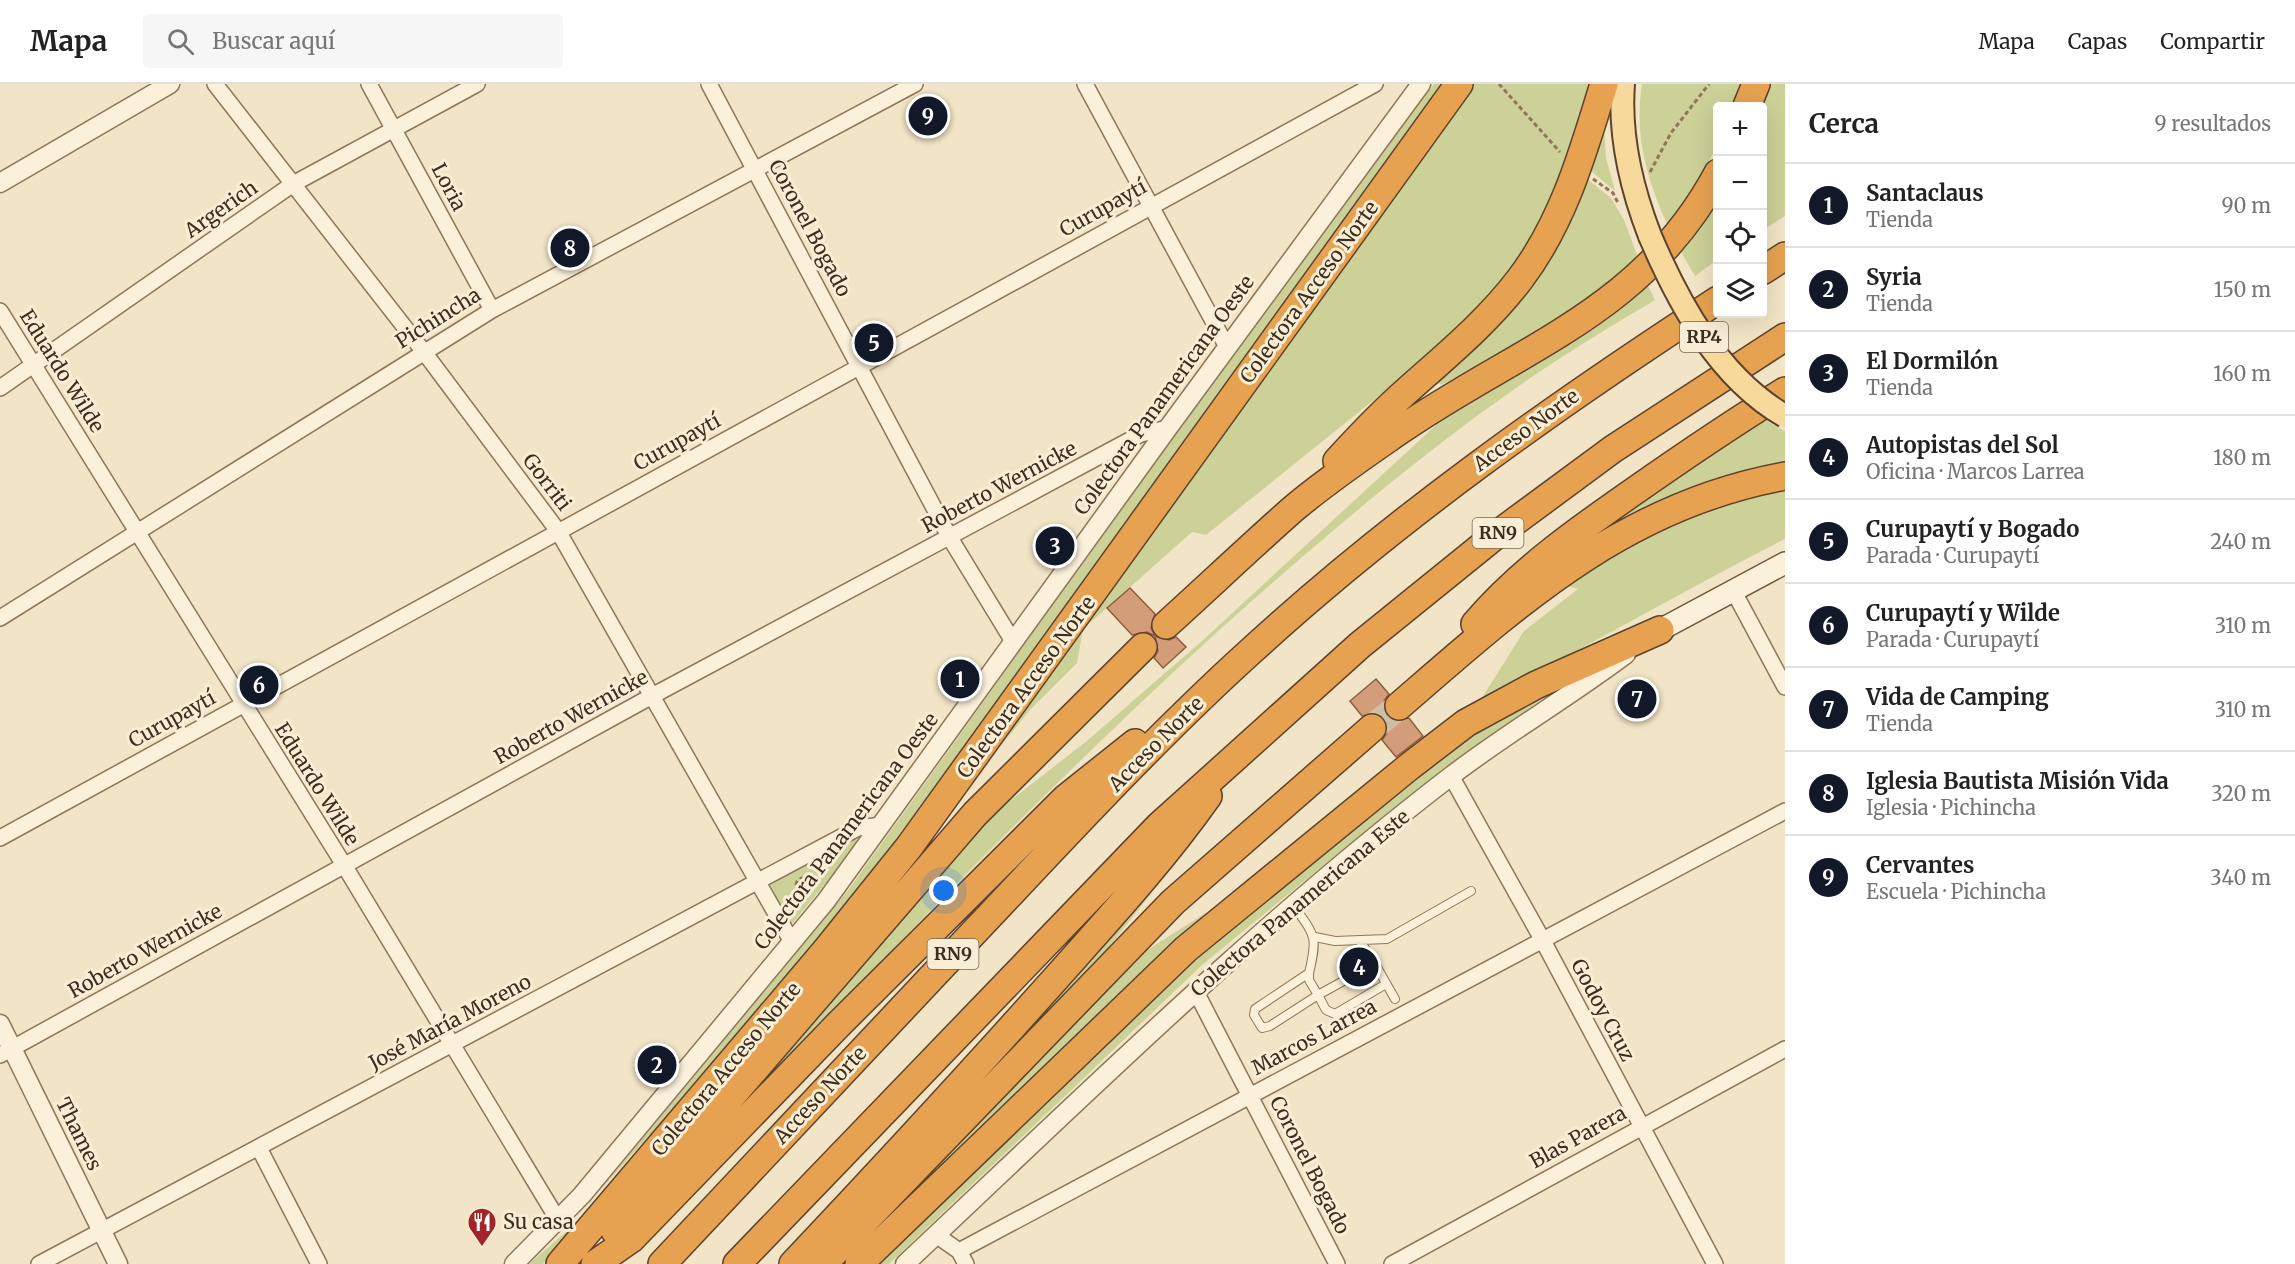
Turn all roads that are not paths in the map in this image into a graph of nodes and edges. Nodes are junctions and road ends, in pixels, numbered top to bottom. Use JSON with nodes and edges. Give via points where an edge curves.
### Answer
{"nodes":[{"id":1,"x":171,"y":84,"type":"edge"},
{"id":2,"x":215,"y":84,"type":"edge"},
{"id":3,"x":369,"y":84,"type":"edge"},
{"id":4,"x":477,"y":84,"type":"edge"},
{"id":5,"x":709,"y":84,"type":"edge"},
{"id":6,"x":915,"y":84,"type":"edge"},
{"id":7,"x":1085,"y":84,"type":"edge"},
{"id":8,"x":1375,"y":84,"type":"edge"},
{"id":9,"x":1421,"y":84,"type":"edge"},
{"id":10,"x":1459,"y":84,"type":"edge"},
{"id":11,"x":1604,"y":84,"type":"edge"},
{"id":12,"x":1623,"y":84,"type":"edge"},
{"id":13,"x":1756,"y":84,"type":"edge"},
{"id":14,"x":1749,"y":102,"type":"edge"},
{"id":15,"x":394,"y":129,"type":"junction"},
{"id":16,"x":755,"y":169,"type":"junction"},
{"id":17,"x":1713,"y":181,"type":"edge"},
{"id":18,"x":0,"y":183,"type":"edge"},
{"id":19,"x":293,"y":184,"type":"junction"},
{"id":20,"x":1150,"y":206,"type":"junction"},
{"id":21,"x":1785,"y":256,"type":"edge"},
{"id":22,"x":1767,"y":268,"type":"edge"},
{"id":23,"x":1713,"y":303,"type":"edge"},
{"id":24,"x":492,"y":310,"type":"junction"},
{"id":25,"x":0,"y":311,"type":"edge"},
{"id":26,"x":1785,"y":338,"type":"edge"},
{"id":27,"x":1227,"y":347,"type":"junction"},
{"id":28,"x":424,"y":352,"type":"junction"},
{"id":29,"x":32,"y":365,"type":"junction"},
{"id":30,"x":858,"y":366,"type":"junction"},
{"id":31,"x":0,"y":387,"type":"edge"},
{"id":32,"x":1785,"y":391,"type":"edge"},
{"id":33,"x":1785,"y":416,"type":"edge"},
{"id":34,"x":1168,"y":428,"type":"junction"},
{"id":35,"x":1785,"y":476,"type":"edge"},
{"id":36,"x":1294,"y":508,"type":"junction"},
{"id":37,"x":137,"y":531,"type":"junction"},
{"id":38,"x":558,"y":531,"type":"junction"},
{"id":39,"x":950,"y":538,"type":"junction"},
{"id":40,"x":1785,"y":563,"type":"edge"},
{"id":41,"x":1733,"y":590,"type":"junction"},
{"id":42,"x":0,"y":618,"type":"edge"},
{"id":43,"x":1166,"y":625,"type":"dead end"},
{"id":44,"x":1660,"y":630,"type":"junction"},
{"id":45,"x":1014,"y":643,"type":"junction"},
{"id":46,"x":1143,"y":646,"type":"dead end"},
{"id":47,"x":1251,"y":651,"type":"junction"},
{"id":48,"x":1435,"y":675,"type":"junction"},
{"id":49,"x":1785,"y":687,"type":"edge"},
{"id":50,"x":652,"y":696,"type":"junction"},
{"id":51,"x":243,"y":704,"type":"junction"},
{"id":52,"x":1398,"y":706,"type":"tunnel mouth"},
{"id":53,"x":1372,"y":728,"type":"tunnel mouth"},
{"id":54,"x":1234,"y":759,"type":"junction"},
{"id":55,"x":1451,"y":776,"type":"junction"},
{"id":56,"x":1785,"y":811,"type":"edge"},
{"id":57,"x":882,"y":825,"type":"junction"},
{"id":58,"x":0,"y":838,"type":"edge"},
{"id":59,"x":344,"y":865,"type":"junction"},
{"id":60,"x":759,"y":882,"type":"junction"},
{"id":61,"x":1472,"y":891,"type":"dead end"},
{"id":62,"x":1294,"y":906,"type":"junction"},
{"id":63,"x":1315,"y":937,"type":"junction"},
{"id":64,"x":1542,"y":939,"type":"junction"},
{"id":65,"x":1360,"y":941,"type":"junction"},
{"id":66,"x":792,"y":942,"type":"junction"},
{"id":67,"x":1374,"y":962,"type":"junction"},
{"id":68,"x":1309,"y":973,"type":"junction"},
{"id":69,"x":1386,"y":984,"type":"junction"},
{"id":70,"x":1195,"y":990,"type":"junction"},
{"id":71,"x":1318,"y":995,"type":"junction"},
{"id":72,"x":1395,"y":999,"type":"dead end"},
{"id":73,"x":0,"y":1024,"type":"edge"},
{"id":74,"x":451,"y":1045,"type":"junction"},
{"id":75,"x":1785,"y":1049,"type":"edge"},
{"id":76,"x":6,"y":1052,"type":"edge"},
{"id":77,"x":1250,"y":1095,"type":"junction"},
{"id":78,"x":1641,"y":1127,"type":"junction"},
{"id":79,"x":259,"y":1148,"type":"junction"},
{"id":80,"x":558,"y":1220,"type":"junction"},
{"id":81,"x":102,"y":1231,"type":"junction"},
{"id":82,"x":936,"y":1235,"type":"junction"},
{"id":83,"x":962,"y":1257,"type":"edge"},
{"id":84,"x":39,"y":1264,"type":"edge"},
{"id":85,"x":118,"y":1264,"type":"edge"},
{"id":86,"x":319,"y":1264,"type":"edge"},
{"id":87,"x":514,"y":1264,"type":"edge"},
{"id":88,"x":560,"y":1264,"type":"edge"},
{"id":89,"x":588,"y":1264,"type":"edge"},
{"id":90,"x":595,"y":1264,"type":"edge"},
{"id":91,"x":662,"y":1264,"type":"edge"},
{"id":92,"x":737,"y":1264,"type":"edge"},
{"id":93,"x":793,"y":1264,"type":"edge"},
{"id":94,"x":823,"y":1264,"type":"edge"},
{"id":95,"x":859,"y":1264,"type":"edge"},
{"id":96,"x":905,"y":1264,"type":"edge"},
{"id":97,"x":1337,"y":1264,"type":"edge"},
{"id":98,"x":1392,"y":1264,"type":"edge"},
{"id":99,"x":1715,"y":1264,"type":"edge"}],
"edges":[{"from":1,"to":18,"type":"street"},
{"from":2,"to":19,"type":"street","name":"Gorriti"},
{"from":3,"to":15,"type":"street","name":"Loria"},
{"from":4,"to":15,"type":"street","name":"Argerich"},
{"from":5,"to":16,"type":"street","name":"Coronel Bogado"},
{"from":6,"to":16,"type":"street","name":"Pichincha"},
{"from":7,"to":20,"type":"street"},
{"from":8,"to":20,"type":"street","name":"Curupaytí"},
{"from":9,"to":27,"type":"street","name":"Colectora Panamericana Oeste"},
{"from":10,"to":88,"type":"highway","name":"Colectora Acceso Norte","via":[[909,847]]},
{"from":11,"to":36,"type":"highway","via":[[1564,204],[1519,281],[1474,331],[1371,425]]},
{"from":12,"to":33,"type":"main road","number":"RP4","bridge":true,"via":[[1627,160],[1650,236],[1670,278],[1708,343],[1748,390]]},
{"from":13,"to":14,"type":"highway"},
{"from":15,"to":19,"type":"street","name":"Argerich"},
{"from":15,"to":24,"type":"street","name":"Loria"},
{"from":16,"to":24,"type":"street","name":"Pichincha"},
{"from":16,"to":30,"type":"street","name":"Coronel Bogado"},
{"from":17,"to":36,"type":"highway","via":[[1678,235],[1631,283],[1556,336],[1404,427]]},
{"from":19,"to":28,"type":"street","name":"Gorriti"},
{"from":19,"to":29,"type":"street","name":"Argerich"},
{"from":20,"to":27,"type":"street"},
{"from":20,"to":30,"type":"street","name":"Curupaytí"},
{"from":21,"to":22,"type":"highway"},
{"from":23,"to":47,"type":"highway","name":"Acceso Norte","number":"RN9","via":[[1610,370],[1467,474],[1356,560]]},
{"from":24,"to":28,"type":"street","name":"Pichincha"},
{"from":25,"to":29,"type":"street","name":"Eduardo Wilde"},
{"from":26,"to":54,"type":"highway","number":"RN9","via":[[1613,449],[1491,538],[1360,645]]},
{"from":27,"to":34,"type":"street","name":"Colectora Panamericana Oeste"},
{"from":28,"to":37,"type":"street","name":"Pichincha"},
{"from":28,"to":38,"type":"street","name":"Gorriti"},
{"from":29,"to":31,"type":"street","name":"Argerich"},
{"from":29,"to":37,"type":"street","name":"Eduardo Wilde"},
{"from":30,"to":38,"type":"street","name":"Curupaytí"},
{"from":30,"to":39,"type":"street","name":"Coronel Bogado"},
{"from":32,"to":48,"type":"highway","via":[[1713,436],[1554,550],[1488,610]]},
{"from":34,"to":39,"type":"street","name":"Roberto Wernicke","via":[[1141,434]]},
{"from":34,"to":45,"type":"street","name":"Colectora Panamericana Oeste"},
{"from":35,"to":48,"type":"highway","via":[[1714,493],[1615,537],[1545,586]]},
{"from":36,"to":43,"type":"highway"},
{"from":37,"to":42,"type":"street","name":"Pichincha"},
{"from":37,"to":51,"type":"street","name":"Eduardo Wilde"},
{"from":38,"to":50,"type":"street","name":"Gorriti"},
{"from":38,"to":51,"type":"street","name":"Curupaytí"},
{"from":39,"to":45,"type":"street","name":"Coronel Bogado"},
{"from":39,"to":50,"type":"street","name":"Roberto Wernicke"},
{"from":40,"to":41,"type":"main road","name":"Colectora Panamericana Este"},
{"from":41,"to":44,"type":"main road","name":"Colectora Panamericana Este"},
{"from":41,"to":49,"type":"street"},
{"from":44,"to":55,"type":"street","name":"Colectora Panamericana Este"},
{"from":44,"to":95,"type":"highway","via":[[1536,685],[1466,723],[1410,766],[1186,949]]},
{"from":45,"to":57,"type":"street","name":"Colectora Panamericana Oeste"},
{"from":46,"to":89,"type":"highway","via":[[975,814]]},
{"from":47,"to":90,"type":"highway","via":[[1066,798],[631,1239]]},
{"from":47,"to":91,"type":"highway","name":"Acceso Norte","number":"RN9","via":[[1092,807]]},
{"from":48,"to":52,"type":"highway"},
{"from":50,"to":59,"type":"street","name":"Roberto Wernicke"},
{"from":50,"to":60,"type":"street","name":"Gorriti"},
{"from":51,"to":58,"type":"street","name":"Curupaytí"},
{"from":51,"to":59,"type":"street","name":"Eduardo Wilde"},
{"from":53,"to":94,"type":"highway","via":[[1173,903]]},
{"from":54,"to":92,"type":"highway","number":"RN9","via":[[1159,826]]},
{"from":54,"to":93,"type":"highway","via":[[1177,840],[1111,916],[938,1110]]},
{"from":55,"to":62,"type":"street","name":"Colectora Panamericana Este"},
{"from":55,"to":64,"type":"street","name":"Godoy Cruz"},
{"from":56,"to":64,"type":"street","name":"Marcos Larrea"},
{"from":57,"to":60,"type":"street","name":"José María Moreno","via":[[858,828]]},
{"from":57,"to":66,"type":"street","name":"Colectora Panamericana Oeste"},
{"from":59,"to":74,"type":"street","name":"Eduardo Wilde"},
{"from":59,"to":76,"type":"street","name":"Roberto Wernicke"},
{"from":60,"to":66,"type":"street","name":"Gorriti"},
{"from":60,"to":74,"type":"street","name":"José María Moreno"},
{"from":61,"to":65,"type":"lane","via":[[1387,939]]},
{"from":62,"to":63,"type":"lane"},
{"from":62,"to":70,"type":"street","name":"Colectora Panamericana Este"},
{"from":63,"to":65,"type":"lane"},
{"from":63,"to":68,"type":"lane"},
{"from":64,"to":77,"type":"street","name":"Marcos Larrea"},
{"from":64,"to":78,"type":"street","name":"Godoy Cruz"},
{"from":65,"to":67,"type":"lane"},
{"from":66,"to":80,"type":"street","name":"Colectora Panamericana Oeste"},
{"from":67,"to":69,"type":"lane"},
{"from":67,"to":71,"type":"lane"},
{"from":68,"to":71,"type":"lane"},
{"from":68,"to":71,"type":"lane","via":[[1255,1010],[1254,1015],[1262,1028],[1267,1028]]},
{"from":69,"to":71,"type":"lane","via":[[1335,1014],[1326,1010]]},
{"from":69,"to":72,"type":"lane"},
{"from":70,"to":77,"type":"street","name":"Coronel Bogado"},
{"from":70,"to":82,"type":"street","name":"Colectora Panamericana Este"},
{"from":73,"to":76,"type":"street","name":"Thames"},
{"from":74,"to":79,"type":"street","name":"José María Moreno"},
{"from":74,"to":80,"type":"street","name":"Eduardo Wilde"},
{"from":75,"to":78,"type":"street","name":"Blas Parera"},
{"from":76,"to":81,"type":"street","name":"Thames"},
{"from":77,"to":83,"type":"street","name":"Marcos Larrea"},
{"from":77,"to":97,"type":"street","name":"Coronel Bogado"},
{"from":78,"to":98,"type":"street","name":"Blas Parera"},
{"from":78,"to":99,"type":"street","name":"Godoy Cruz"},
{"from":79,"to":81,"type":"street","name":"José María Moreno"},
{"from":79,"to":86,"type":"street"},
{"from":80,"to":87,"type":"street","name":"Colectora Panamericana Oeste"},
{"from":81,"to":84,"type":"street","name":"José María Moreno"},
{"from":81,"to":85,"type":"street","name":"Thames"},
{"from":82,"to":83,"type":"street"},
{"from":82,"to":96,"type":"street","name":"Colectora Panamericana Este"}]}
